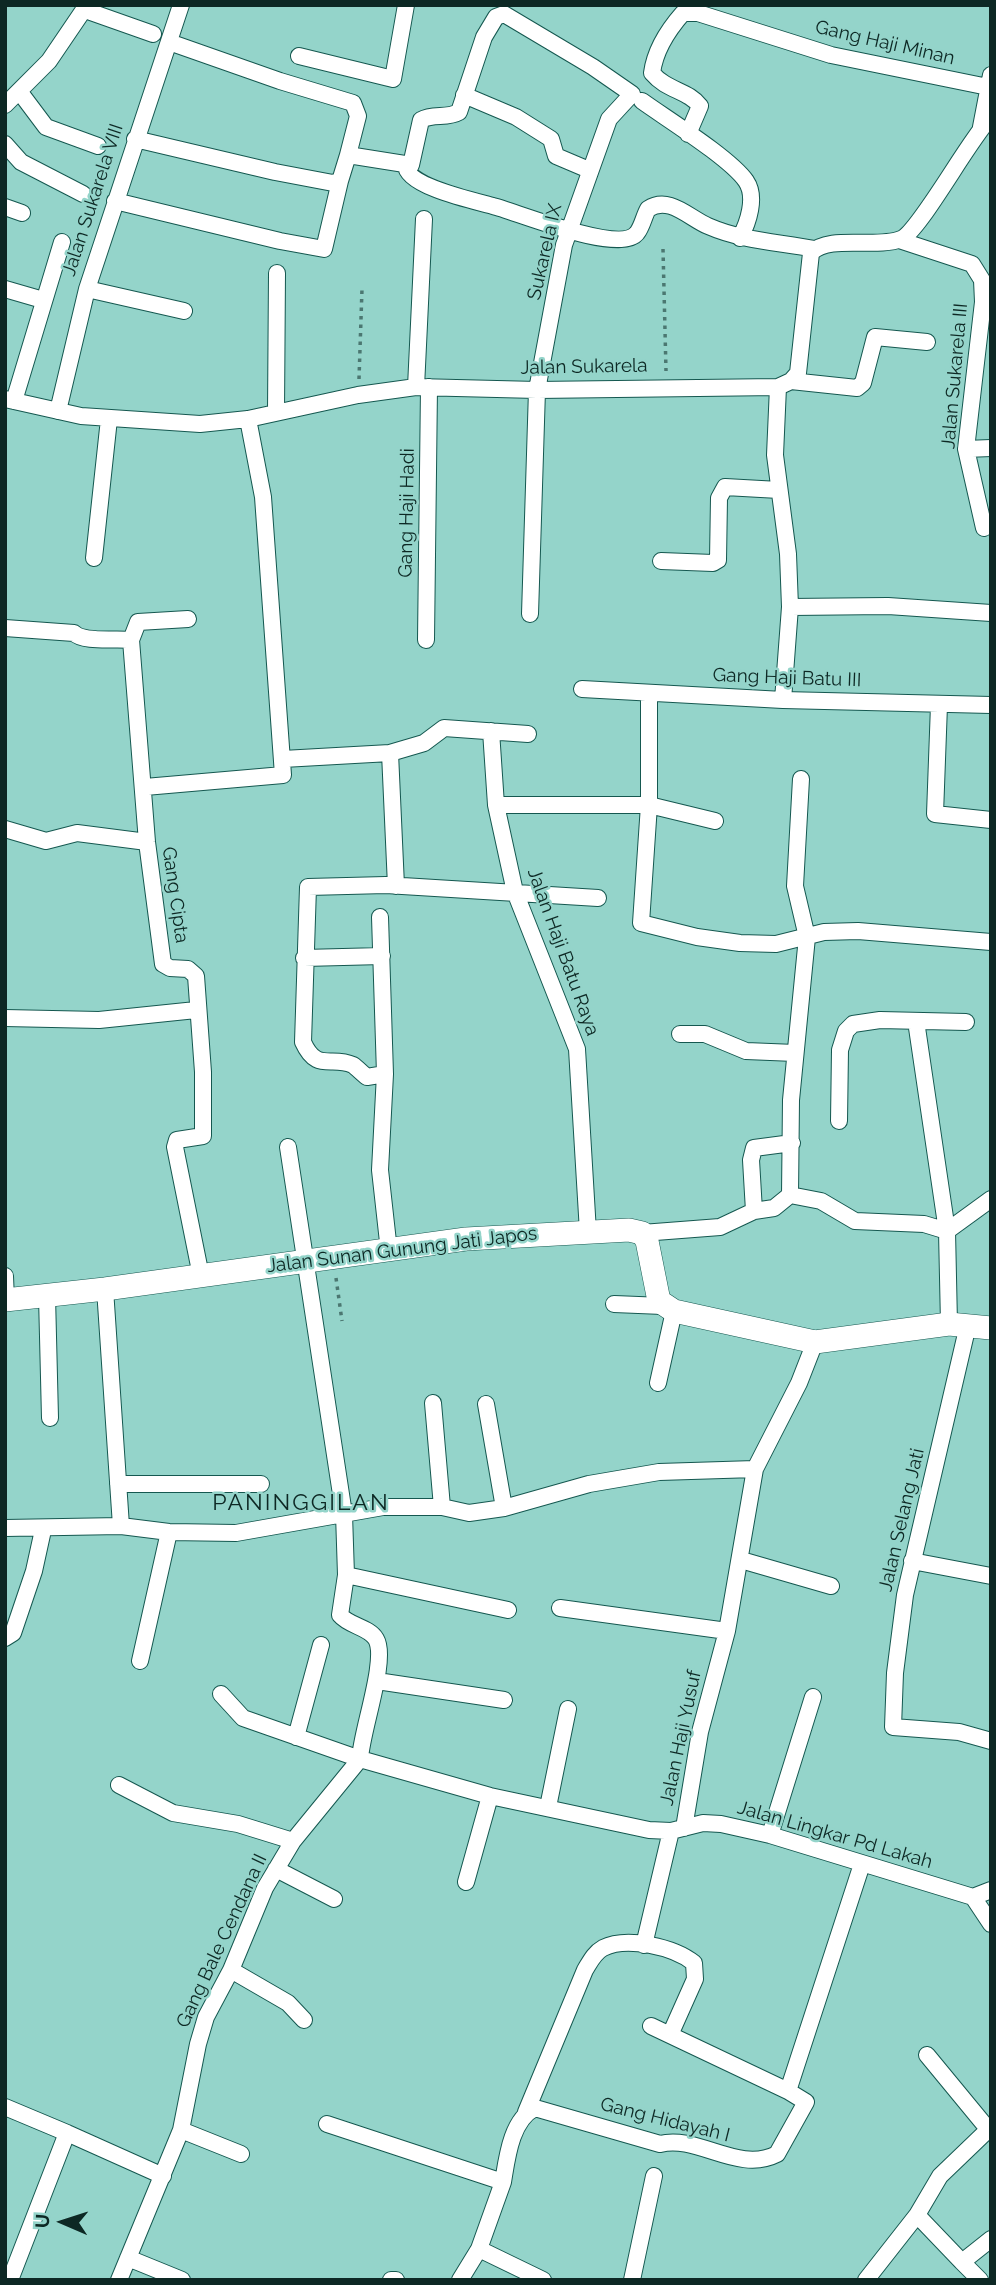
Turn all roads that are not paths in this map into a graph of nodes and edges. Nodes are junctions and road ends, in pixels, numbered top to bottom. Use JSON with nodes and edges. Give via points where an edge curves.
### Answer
{"nodes":[{"id":1,"x":181,"y":5,"type":"edge"},
{"id":2,"x":406,"y":5,"type":"edge"},
{"id":3,"x":86,"y":7,"type":"edge"},
{"id":4,"x":505,"y":10,"type":"edge"},
{"id":5,"x":153,"y":34,"type":"dead end"},
{"id":6,"x":169,"y":42,"type":"junction"},
{"id":7,"x":299,"y":56,"type":"dead end"},
{"id":8,"x":990,"y":81,"type":"edge"},
{"id":9,"x":19,"y":91,"type":"junction"},
{"id":10,"x":464,"y":95,"type":"junction"},
{"id":11,"x":637,"y":97,"type":"junction"},
{"id":12,"x":5,"y":105,"type":"edge"},
{"id":13,"x":986,"y":122,"type":"edge"},
{"id":14,"x":688,"y":134,"type":"junction"},
{"id":15,"x":135,"y":139,"type":"junction"},
{"id":16,"x":5,"y":144,"type":"edge"},
{"id":17,"x":97,"y":146,"type":"dead end"},
{"id":18,"x":348,"y":155,"type":"junction"},
{"id":19,"x":406,"y":165,"type":"junction"},
{"id":20,"x":589,"y":170,"type":"junction"},
{"id":21,"x":340,"y":181,"type":"junction"},
{"id":22,"x":83,"y":194,"type":"dead end"},
{"id":23,"x":115,"y":201,"type":"junction"},
{"id":24,"x":5,"y":207,"type":"edge"},
{"id":25,"x":22,"y":213,"type":"dead end"},
{"id":26,"x":424,"y":219,"type":"dead end"},
{"id":27,"x":568,"y":231,"type":"junction"},
{"id":28,"x":740,"y":238,"type":"junction"},
{"id":29,"x":899,"y":240,"type":"junction"},
{"id":30,"x":62,"y":242,"type":"dead end"},
{"id":31,"x":815,"y":248,"type":"junction"},
{"id":32,"x":277,"y":273,"type":"dead end"},
{"id":33,"x":5,"y":289,"type":"edge"},
{"id":34,"x":87,"y":289,"type":"junction"},
{"id":35,"x":43,"y":300,"type":"junction"},
{"id":36,"x":184,"y":311,"type":"dead end"},
{"id":37,"x":927,"y":342,"type":"dead end"},
{"id":38,"x":784,"y":384,"type":"junction"},
{"id":39,"x":423,"y":387,"type":"junction"},
{"id":40,"x":537,"y":390,"type":"junction"},
{"id":41,"x":10,"y":400,"type":"edge"},
{"id":42,"x":58,"y":411,"type":"junction"},
{"id":43,"x":276,"y":411,"type":"junction"},
{"id":44,"x":109,"y":419,"type":"junction"},
{"id":45,"x":248,"y":419,"type":"junction"},
{"id":46,"x":991,"y":448,"type":"edge"},
{"id":47,"x":966,"y":449,"type":"junction"},
{"id":48,"x":779,"y":490,"type":"junction"},
{"id":49,"x":984,"y":528,"type":"dead end"},
{"id":50,"x":94,"y":558,"type":"dead end"},
{"id":51,"x":661,"y":561,"type":"dead end"},
{"id":52,"x":790,"y":607,"type":"junction"},
{"id":53,"x":991,"y":613,"type":"edge"},
{"id":54,"x":530,"y":614,"type":"dead end"},
{"id":55,"x":188,"y":619,"type":"dead end"},
{"id":56,"x":5,"y":628,"type":"edge"},
{"id":57,"x":131,"y":640,"type":"junction"},
{"id":58,"x":426,"y":640,"type":"dead end"},
{"id":59,"x":582,"y":689,"type":"dead end"},
{"id":60,"x":649,"y":694,"type":"junction"},
{"id":61,"x":783,"y":700,"type":"junction"},
{"id":62,"x":939,"y":705,"type":"junction"},
{"id":63,"x":991,"y":705,"type":"edge"},
{"id":64,"x":491,"y":731,"type":"junction"},
{"id":65,"x":528,"y":734,"type":"dead end"},
{"id":66,"x":390,"y":753,"type":"junction"},
{"id":67,"x":283,"y":759,"type":"junction"},
{"id":68,"x":801,"y":779,"type":"dead end"},
{"id":69,"x":145,"y":787,"type":"junction"},
{"id":70,"x":496,"y":805,"type":"junction"},
{"id":71,"x":649,"y":805,"type":"junction"},
{"id":72,"x":715,"y":821,"type":"dead end"},
{"id":73,"x":991,"y":821,"type":"edge"},
{"id":74,"x":5,"y":829,"type":"edge"},
{"id":75,"x":147,"y":842,"type":"junction"},
{"id":76,"x":396,"y":886,"type":"junction"},
{"id":77,"x":515,"y":892,"type":"junction"},
{"id":78,"x":598,"y":898,"type":"dead end"},
{"id":79,"x":380,"y":917,"type":"dead end"},
{"id":80,"x":807,"y":937,"type":"junction"},
{"id":81,"x":991,"y":942,"type":"edge"},
{"id":82,"x":382,"y":956,"type":"junction"},
{"id":83,"x":304,"y":958,"type":"junction"},
{"id":84,"x":196,"y":1010,"type":"junction"},
{"id":85,"x":5,"y":1018,"type":"edge"},
{"id":86,"x":916,"y":1021,"type":"junction"},
{"id":87,"x":966,"y":1022,"type":"dead end"},
{"id":88,"x":680,"y":1034,"type":"dead end"},
{"id":89,"x":795,"y":1053,"type":"junction"},
{"id":90,"x":385,"y":1074,"type":"junction"},
{"id":91,"x":839,"y":1121,"type":"dead end"},
{"id":92,"x":792,"y":1143,"type":"junction"},
{"id":93,"x":288,"y":1147,"type":"dead end"},
{"id":94,"x":790,"y":1195,"type":"junction"},
{"id":95,"x":991,"y":1199,"type":"edge"},
{"id":96,"x":754,"y":1211,"type":"junction"},
{"id":97,"x":588,"y":1231,"type":"junction"},
{"id":98,"x":947,"y":1231,"type":"junction"},
{"id":99,"x":642,"y":1233,"type":"junction"},
{"id":100,"x":389,"y":1251,"type":"junction"},
{"id":101,"x":304,"y":1261,"type":"junction"},
{"id":102,"x":5,"y":1276,"type":"edge"},
{"id":103,"x":201,"y":1276,"type":"junction"},
{"id":104,"x":105,"y":1289,"type":"junction"},
{"id":105,"x":47,"y":1296,"type":"junction"},
{"id":106,"x":6,"y":1300,"type":"edge"},
{"id":107,"x":614,"y":1304,"type":"dead end"},
{"id":108,"x":668,"y":1309,"type":"junction"},
{"id":109,"x":969,"y":1325,"type":"edge"},
{"id":110,"x":815,"y":1342,"type":"junction"},
{"id":111,"x":658,"y":1383,"type":"dead end"},
{"id":112,"x":433,"y":1403,"type":"dead end"},
{"id":113,"x":486,"y":1404,"type":"dead end"},
{"id":114,"x":50,"y":1418,"type":"dead end"},
{"id":115,"x":755,"y":1469,"type":"junction"},
{"id":116,"x":118,"y":1484,"type":"junction"},
{"id":117,"x":261,"y":1484,"type":"dead end"},
{"id":118,"x":442,"y":1507,"type":"junction"},
{"id":119,"x":504,"y":1508,"type":"junction"},
{"id":120,"x":344,"y":1514,"type":"junction"},
{"id":121,"x":121,"y":1526,"type":"junction"},
{"id":122,"x":5,"y":1528,"type":"edge"},
{"id":123,"x":43,"y":1530,"type":"junction"},
{"id":124,"x":169,"y":1532,"type":"junction"},
{"id":125,"x":741,"y":1560,"type":"junction"},
{"id":126,"x":912,"y":1560,"type":"junction"},
{"id":127,"x":346,"y":1575,"type":"junction"},
{"id":128,"x":991,"y":1576,"type":"edge"},
{"id":129,"x":831,"y":1586,"type":"dead end"},
{"id":130,"x":560,"y":1608,"type":"dead end"},
{"id":131,"x":508,"y":1610,"type":"dead end"},
{"id":132,"x":727,"y":1631,"type":"junction"},
{"id":133,"x":5,"y":1638,"type":"edge"},
{"id":134,"x":321,"y":1644,"type":"dead end"},
{"id":135,"x":140,"y":1661,"type":"dead end"},
{"id":136,"x":377,"y":1681,"type":"junction"},
{"id":137,"x":221,"y":1694,"type":"dead end"},
{"id":138,"x":813,"y":1697,"type":"dead end"},
{"id":139,"x":503,"y":1700,"type":"dead end"},
{"id":140,"x":568,"y":1709,"type":"dead end"},
{"id":141,"x":296,"y":1737,"type":"junction"},
{"id":142,"x":991,"y":1741,"type":"edge"},
{"id":143,"x":360,"y":1759,"type":"junction"},
{"id":144,"x":119,"y":1786,"type":"dead end"},
{"id":145,"x":490,"y":1796,"type":"junction"},
{"id":146,"x":548,"y":1807,"type":"junction"},
{"id":147,"x":677,"y":1830,"type":"junction"},
{"id":148,"x":770,"y":1835,"type":"junction"},
{"id":149,"x":293,"y":1841,"type":"junction"},
{"id":150,"x":862,"y":1864,"type":"junction"},
{"id":151,"x":276,"y":1869,"type":"junction"},
{"id":152,"x":466,"y":1882,"type":"dead end"},
{"id":153,"x":991,"y":1890,"type":"edge"},
{"id":154,"x":334,"y":1899,"type":"dead end"},
{"id":155,"x":978,"y":1902,"type":"junction"},
{"id":156,"x":991,"y":1924,"type":"edge"},
{"id":157,"x":644,"y":1945,"type":"junction"},
{"id":158,"x":231,"y":1970,"type":"junction"},
{"id":159,"x":304,"y":2020,"type":"dead end"},
{"id":160,"x":651,"y":2026,"type":"dead end"},
{"id":161,"x":670,"y":2035,"type":"junction"},
{"id":162,"x":927,"y":2055,"type":"dead end"},
{"id":163,"x":788,"y":2091,"type":"junction"},
{"id":164,"x":5,"y":2107,"type":"edge"},
{"id":165,"x":526,"y":2112,"type":"junction"},
{"id":166,"x":327,"y":2124,"type":"dead end"},
{"id":167,"x":989,"y":2128,"type":"edge"},
{"id":168,"x":181,"y":2130,"type":"junction"},
{"id":169,"x":67,"y":2133,"type":"junction"},
{"id":170,"x":241,"y":2154,"type":"dead end"},
{"id":171,"x":163,"y":2176,"type":"junction"},
{"id":172,"x":654,"y":2176,"type":"dead end"},
{"id":173,"x":503,"y":2182,"type":"junction"},
{"id":174,"x":917,"y":2215,"type":"junction"},
{"id":175,"x":991,"y":2239,"type":"edge"},
{"id":176,"x":479,"y":2249,"type":"junction"},
{"id":177,"x":128,"y":2258,"type":"junction"},
{"id":178,"x":962,"y":2262,"type":"junction"},
{"id":179,"x":871,"y":2274,"type":"edge"},
{"id":180,"x":10,"y":2280,"type":"edge"},
{"id":181,"x":119,"y":2280,"type":"edge"},
{"id":182,"x":183,"y":2280,"type":"edge"},
{"id":183,"x":460,"y":2280,"type":"edge"},
{"id":184,"x":543,"y":2280,"type":"edge"},
{"id":185,"x":632,"y":2280,"type":"edge"},
{"id":186,"x":888,"y":2280,"type":"edge"},
{"id":187,"x":980,"y":2280,"type":"edge"}],
"edges":[{"from":1,"to":6,"type":"street","name":"Jalan Sukarela VIII"},
{"from":2,"to":7,"type":"street","via":[[393,79]]},
{"from":3,"to":5,"type":"street"},
{"from":3,"to":9,"type":"street","via":[[48,61]]},
{"from":4,"to":10,"type":"street","via":[[484,37]]},
{"from":4,"to":11,"type":"street"},
{"from":6,"to":15,"type":"street","name":"Jalan Sukarela VIII"},
{"from":6,"to":18,"type":"street","via":[[353,103],[358,116]]},
{"from":8,"to":13,"type":"street","name":"Gang Haji Minan"},
{"from":8,"to":14,"type":"street","name":"Gang Haji Minan","via":[[831,55],[698,13],[683,13],[654,59],[652,74],[662,85],[700,106]]},
{"from":9,"to":12,"type":"street"},
{"from":9,"to":17,"type":"street","via":[[46,127]]},
{"from":10,"to":19,"type":"street","via":[[454,115],[429,115],[421,120],[413,161]]},
{"from":10,"to":20,"type":"street","via":[[516,117],[551,139],[556,156]]},
{"from":11,"to":14,"type":"street"},
{"from":11,"to":20,"type":"street","name":"Sukarela IX","via":[[609,119]]},
{"from":13,"to":29,"type":"street","via":[[914,230]]},
{"from":14,"to":28,"type":"street","via":[[746,181],[751,192],[750,214]]},
{"from":15,"to":21,"type":"street","via":[[275,172]]},
{"from":15,"to":23,"type":"street","name":"Jalan Sukarela VIII"},
{"from":16,"to":22,"type":"street","via":[[21,162]]},
{"from":18,"to":19,"type":"street"},
{"from":18,"to":21,"type":"street"},
{"from":19,"to":27,"type":"street","via":[[411,176],[435,188]]},
{"from":20,"to":27,"type":"street","name":"Sukarela IX"},
{"from":21,"to":23,"type":"street","via":[[324,248]]},
{"from":23,"to":34,"type":"street","name":"Jalan Sukarela VIII"},
{"from":24,"to":25,"type":"street"},
{"from":26,"to":39,"type":"street","name":"Gang Haji Hadi"},
{"from":27,"to":28,"type":"street","via":[[627,239],[637,233],[649,209],[661,204]]},
{"from":27,"to":40,"type":"street","name":"Sukarela IX"},
{"from":28,"to":31,"type":"street"},
{"from":29,"to":31,"type":"street"},
{"from":29,"to":47,"type":"street","name":"Jalan Sukarela III","via":[[972,264],[982,279]]},
{"from":30,"to":35,"type":"street"},
{"from":31,"to":38,"type":"street","via":[[808,262],[798,373]]},
{"from":32,"to":43,"type":"street"},
{"from":33,"to":35,"type":"street"},
{"from":34,"to":36,"type":"street"},
{"from":34,"to":42,"type":"street","name":"Jalan Sukarela VIII"},
{"from":35,"to":41,"type":"street"},
{"from":37,"to":38,"type":"street","name":"Jalan Sukarela","via":[[875,337],[863,383],[857,388]]},
{"from":38,"to":40,"type":"street","name":"Jalan Sukarela"},
{"from":38,"to":48,"type":"street","via":[[775,455]]},
{"from":39,"to":40,"type":"street","name":"Jalan Sukarela"},
{"from":39,"to":43,"type":"street","name":"Jalan Sukarela"},
{"from":39,"to":58,"type":"street","name":"Gang Haji Hadi"},
{"from":40,"to":54,"type":"street","name":"Sukarela IX"},
{"from":41,"to":42,"type":"street","name":"Jalan Sukarela"},
{"from":42,"to":44,"type":"street","name":"Jalan Sukarela"},
{"from":43,"to":45,"type":"street","name":"Jalan Sukarela"},
{"from":44,"to":45,"type":"street","name":"Jalan Sukarela","via":[[200,424]]},
{"from":44,"to":50,"type":"street"},
{"from":45,"to":67,"type":"street","via":[[263,498],[276,719]]},
{"from":46,"to":47,"type":"street"},
{"from":47,"to":49,"type":"street","name":"Jalan Sukarela III"},
{"from":48,"to":51,"type":"street","via":[[725,487],[719,498],[718,560]]},
{"from":48,"to":52,"type":"street"},
{"from":52,"to":53,"type":"street","via":[[888,606]]},
{"from":52,"to":61,"type":"street"},
{"from":55,"to":57,"type":"street","via":[[138,622]]},
{"from":56,"to":57,"type":"street"},
{"from":57,"to":69,"type":"street","name":"Gang Cipta"},
{"from":59,"to":60,"type":"street","name":"Gang Haji Batu III"},
{"from":60,"to":61,"type":"street","name":"Gang Haji Batu III"},
{"from":60,"to":71,"type":"street"},
{"from":61,"to":62,"type":"street","name":"Gang Haji Batu III"},
{"from":62,"to":63,"type":"street","name":"Gang Haji Batu III"},
{"from":62,"to":73,"type":"street","via":[[935,814]]},
{"from":64,"to":65,"type":"street"},
{"from":64,"to":66,"type":"street","via":[[444,728],[417,746]]},
{"from":64,"to":70,"type":"street","name":"Jalan Haji Batu Raya"},
{"from":66,"to":67,"type":"street"},
{"from":66,"to":76,"type":"street"},
{"from":67,"to":69,"type":"street","via":[[283,775]]},
{"from":68,"to":80,"type":"street","via":[[795,886]]},
{"from":69,"to":75,"type":"street","name":"Gang Cipta"},
{"from":70,"to":71,"type":"street"},
{"from":70,"to":77,"type":"street","name":"Jalan Haji Batu Raya"},
{"from":71,"to":72,"type":"street"},
{"from":71,"to":80,"type":"street","via":[[641,923],[740,943],[776,944]]},
{"from":74,"to":75,"type":"street","via":[[46,841],[77,833]]},
{"from":75,"to":84,"type":"street","name":"Gang Cipta","via":[[163,964],[188,969],[196,976]]},
{"from":76,"to":77,"type":"street"},
{"from":76,"to":83,"type":"street","via":[[309,887]]},
{"from":77,"to":78,"type":"street"},
{"from":77,"to":97,"type":"street","name":"Jalan Haji Batu Raya","via":[[577,1049]]},
{"from":79,"to":82,"type":"street"},
{"from":80,"to":81,"type":"street","via":[[859,932]]},
{"from":80,"to":89,"type":"street"},
{"from":82,"to":83,"type":"street"},
{"from":82,"to":90,"type":"street"},
{"from":83,"to":90,"type":"street","via":[[303,1042],[309,1055],[318,1061],[352,1065],[367,1077]]},
{"from":84,"to":85,"type":"street","via":[[99,1020]]},
{"from":84,"to":103,"type":"street","name":"Gang Cipta","via":[[203,1072],[202,1136],[177,1140],[175,1147]]},
{"from":86,"to":87,"type":"street"},
{"from":86,"to":91,"type":"street","via":[[862,1020],[846,1031],[839,1050]]},
{"from":86,"to":98,"type":"street","name":"Jalan Selang Jati"},
{"from":88,"to":89,"type":"street","via":[[705,1034],[746,1051]]},
{"from":89,"to":92,"type":"street"},
{"from":90,"to":100,"type":"street","via":[[380,1170]]},
{"from":92,"to":94,"type":"street"},
{"from":92,"to":96,"type":"street","via":[[754,1148]]},
{"from":93,"to":101,"type":"street"},
{"from":94,"to":96,"type":"street","via":[[774,1208]]},
{"from":94,"to":98,"type":"street","via":[[821,1201],[855,1221],[924,1224]]},
{"from":95,"to":98,"type":"street"},
{"from":96,"to":99,"type":"street","via":[[720,1227]]},
{"from":97,"to":99,"type":"street","name":"Jalan Sunan Gunung Jati Japos"},
{"from":97,"to":100,"type":"street","name":"Jalan Sunan Gunung Jati Japos","via":[[501,1235]]},
{"from":98,"to":109,"type":"street","name":"Jalan Selang Jati"},
{"from":99,"to":108,"type":"street","via":[[655,1290]]},
{"from":100,"to":101,"type":"street","name":"Jalan Sunan Gunung Jati Japos"},
{"from":101,"to":103,"type":"street","name":"Jalan Sunan Gunung Jati Japos"},
{"from":101,"to":120,"type":"street"},
{"from":102,"to":106,"type":"street"},
{"from":103,"to":104,"type":"street","name":"Jalan Sunan Gunung Jati Japos"},
{"from":104,"to":105,"type":"street","name":"Jalan Sunan Gunung Jati Japos"},
{"from":104,"to":116,"type":"street"},
{"from":105,"to":106,"type":"street","name":"Jalan Sunan Gunung Jati Japos"},
{"from":105,"to":114,"type":"street"},
{"from":107,"to":108,"type":"street"},
{"from":108,"to":110,"type":"street"},
{"from":108,"to":111,"type":"street"},
{"from":109,"to":110,"type":"street"},
{"from":109,"to":126,"type":"street","name":"Jalan Selang Jati"},
{"from":110,"to":115,"type":"street","name":"Jalan Haji Yusuf"},
{"from":112,"to":118,"type":"street"},
{"from":113,"to":119,"type":"street"},
{"from":115,"to":119,"type":"street","via":[[659,1472],[589,1484]]},
{"from":115,"to":125,"type":"street","name":"Jalan Haji Yusuf"},
{"from":116,"to":117,"type":"street"},
{"from":116,"to":121,"type":"street"},
{"from":118,"to":119,"type":"street","via":[[469,1513]]},
{"from":118,"to":120,"type":"street","via":[[383,1507]]},
{"from":120,"to":124,"type":"street","via":[[236,1533]]},
{"from":120,"to":127,"type":"street"},
{"from":121,"to":123,"type":"street"},
{"from":121,"to":124,"type":"street"},
{"from":122,"to":123,"type":"street"},
{"from":123,"to":133,"type":"street","via":[[13,1633]]},
{"from":124,"to":135,"type":"street"},
{"from":125,"to":129,"type":"street"},
{"from":125,"to":132,"type":"street","name":"Jalan Haji Yusuf"},
{"from":126,"to":128,"type":"street"},
{"from":126,"to":142,"type":"street","name":"Jalan Selang Jati","via":[[892,1727],[959,1732]]},
{"from":127,"to":131,"type":"street"},
{"from":127,"to":136,"type":"street","via":[[340,1615],[378,1642]]},
{"from":130,"to":132,"type":"street"},
{"from":132,"to":147,"type":"street","name":"Jalan Haji Yusuf"},
{"from":134,"to":141,"type":"street"},
{"from":136,"to":139,"type":"street"},
{"from":136,"to":143,"type":"street"},
{"from":137,"to":141,"type":"street","name":"Jalan Haji Yusuf","via":[[237,1715]]},
{"from":138,"to":148,"type":"street"},
{"from":140,"to":146,"type":"street"},
{"from":141,"to":143,"type":"street","name":"Jalan Haji Yusuf"},
{"from":143,"to":145,"type":"street","name":"Jalan Haji Yusuf"},
{"from":143,"to":149,"type":"street","name":"Gang Bale Cendana II"},
{"from":144,"to":149,"type":"street","via":[[173,1813],[238,1824]]},
{"from":145,"to":146,"type":"street","name":"Jalan Haji Yusuf"},
{"from":145,"to":152,"type":"street"},
{"from":146,"to":147,"type":"street","name":"Jalan Haji Yusuf","via":[[649,1830]]},
{"from":147,"to":148,"type":"street","name":"Jalan Lingkar Pd Lakah","via":[[703,1823]]},
{"from":147,"to":157,"type":"street"},
{"from":148,"to":150,"type":"street","name":"Jalan Lingkar Pd Lakah"},
{"from":149,"to":151,"type":"street","name":"Gang Bale Cendana II"},
{"from":150,"to":155,"type":"street","name":"Jalan Lingkar Pd Lakah"},
{"from":150,"to":163,"type":"street"},
{"from":151,"to":154,"type":"street"},
{"from":151,"to":158,"type":"street","name":"Gang Bale Cendana II"},
{"from":153,"to":155,"type":"street"},
{"from":155,"to":156,"type":"street"},
{"from":157,"to":161,"type":"street","via":[[685,1956],[694,1963],[695,1979]]},
{"from":157,"to":165,"type":"street","via":[[604,1947],[595,1954]]},
{"from":158,"to":159,"type":"street","via":[[288,2003]]},
{"from":158,"to":168,"type":"street","name":"Gang Bale Cendana II","via":[[206,2017]]},
{"from":160,"to":161,"type":"street"},
{"from":161,"to":163,"type":"street"},
{"from":162,"to":167,"type":"street"},
{"from":163,"to":165,"type":"street","name":"Gang Hidayah I","via":[[806,2102],[771,2157],[735,2158],[671,2141],[660,2144],[542,2108]]},
{"from":164,"to":169,"type":"street"},
{"from":165,"to":173,"type":"street","via":[[508,2154]]},
{"from":166,"to":173,"type":"street"},
{"from":167,"to":174,"type":"street","via":[[940,2176]]},
{"from":168,"to":170,"type":"street"},
{"from":168,"to":171,"type":"street","name":"Gang Bale Cendana II"},
{"from":169,"to":171,"type":"street"},
{"from":169,"to":180,"type":"street"},
{"from":171,"to":177,"type":"street","name":"Gang Bale Cendana II"},
{"from":172,"to":185,"type":"street"},
{"from":173,"to":176,"type":"street"},
{"from":174,"to":178,"type":"street"},
{"from":174,"to":179,"type":"street"},
{"from":175,"to":178,"type":"street"},
{"from":176,"to":183,"type":"street"},
{"from":176,"to":184,"type":"street"},
{"from":177,"to":181,"type":"street","name":"Gang Bale Cendana II"},
{"from":177,"to":182,"type":"street"},
{"from":178,"to":187,"type":"street"},
{"from":179,"to":186,"type":"street"}]}
